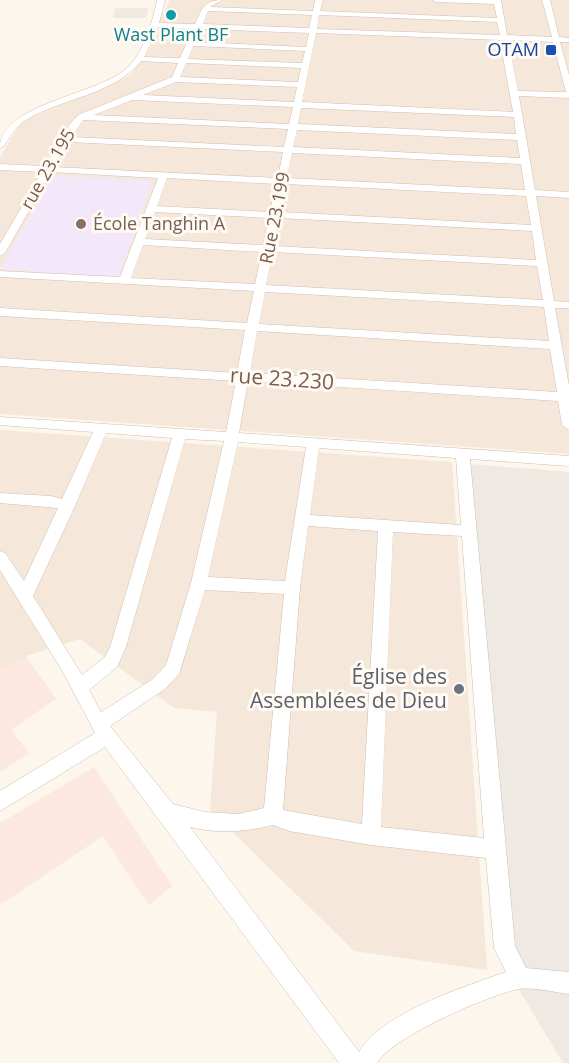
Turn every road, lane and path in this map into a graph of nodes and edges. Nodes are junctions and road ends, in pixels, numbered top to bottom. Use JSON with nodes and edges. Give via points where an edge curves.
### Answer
{"nodes":[{"id":1,"x":161,"y":0,"type":"edge"},
{"id":2,"x":218,"y":0,"type":"edge"},
{"id":3,"x":319,"y":0,"type":"edge"},
{"id":4,"x":436,"y":0,"type":"edge"},
{"id":5,"x":546,"y":0,"type":"edge"},
{"id":6,"x":497,"y":1,"type":"edge"},
{"id":7,"x":206,"y":9,"type":"junction"},
{"id":8,"x":317,"y":13,"type":"junction"},
{"id":9,"x":501,"y":20,"type":"junction"},
{"id":10,"x":155,"y":25,"type":"junction"},
{"id":11,"x":199,"y":27,"type":"junction"},
{"id":12,"x":313,"y":31,"type":"junction"},
{"id":13,"x":505,"y":38,"type":"junction"},
{"id":14,"x":557,"y":39,"type":"junction"},
{"id":15,"x":569,"y":40,"type":"edge"},
{"id":16,"x":190,"y":44,"type":"junction"},
{"id":17,"x":309,"y":49,"type":"junction"},
{"id":18,"x":139,"y":59,"type":"junction"},
{"id":19,"x":183,"y":61,"type":"junction"},
{"id":20,"x":306,"y":66,"type":"junction"},
{"id":21,"x":175,"y":79,"type":"junction"},
{"id":22,"x":302,"y":85,"type":"junction"},
{"id":23,"x":514,"y":93,"type":"junction"},
{"id":24,"x":569,"y":93,"type":"edge"},
{"id":25,"x":131,"y":97,"type":"junction"},
{"id":26,"x":298,"y":105,"type":"junction"},
{"id":27,"x":518,"y":115,"type":"junction"},
{"id":28,"x":81,"y":117,"type":"junction"},
{"id":29,"x":294,"y":126,"type":"junction"},
{"id":30,"x":520,"y":137,"type":"junction"},
{"id":31,"x":65,"y":139,"type":"junction"},
{"id":32,"x":0,"y":145,"type":"edge"},
{"id":33,"x":289,"y":150,"type":"junction"},
{"id":34,"x":524,"y":161,"type":"junction"},
{"id":35,"x":0,"y":167,"type":"edge"},
{"id":36,"x":48,"y":169,"type":"junction"},
{"id":37,"x":164,"y":174,"type":"junction"},
{"id":38,"x":283,"y":179,"type":"junction"},
{"id":39,"x":529,"y":193,"type":"junction"},
{"id":40,"x":569,"y":195,"type":"edge"},
{"id":41,"x":152,"y":209,"type":"junction"},
{"id":42,"x":276,"y":213,"type":"junction"},
{"id":43,"x":535,"y":228,"type":"junction"},
{"id":44,"x":139,"y":242,"type":"junction"},
{"id":45,"x":270,"y":249,"type":"junction"},
{"id":46,"x":0,"y":253,"type":"edge"},
{"id":47,"x":540,"y":262,"type":"junction"},
{"id":48,"x":0,"y":274,"type":"edge"},
{"id":49,"x":124,"y":282,"type":"junction"},
{"id":50,"x":261,"y":289,"type":"junction"},
{"id":51,"x":549,"y":304,"type":"junction"},
{"id":52,"x":569,"y":305,"type":"edge"},
{"id":53,"x":0,"y":312,"type":"edge"},
{"id":54,"x":252,"y":327,"type":"junction"},
{"id":55,"x":554,"y":345,"type":"junction"},
{"id":56,"x":0,"y":362,"type":"edge"},
{"id":57,"x":244,"y":376,"type":"junction"},
{"id":58,"x":564,"y":397,"type":"junction"},
{"id":59,"x":0,"y":421,"type":"edge"},
{"id":60,"x":569,"y":425,"type":"edge"},
{"id":61,"x":102,"y":427,"type":"junction"},
{"id":62,"x":180,"y":433,"type":"junction"},
{"id":63,"x":232,"y":437,"type":"junction"},
{"id":64,"x":312,"y":443,"type":"junction"},
{"id":65,"x":463,"y":454,"type":"junction"},
{"id":66,"x":569,"y":462,"type":"edge"},
{"id":67,"x":0,"y":498,"type":"edge"},
{"id":68,"x":68,"y":506,"type":"junction"},
{"id":69,"x":302,"y":520,"type":"junction"},
{"id":70,"x":386,"y":526,"type":"junction"},
{"id":71,"x":469,"y":531,"type":"junction"},
{"id":72,"x":0,"y":557,"type":"edge"},
{"id":73,"x":199,"y":583,"type":"junction"},
{"id":74,"x":292,"y":588,"type":"junction"},
{"id":75,"x":25,"y":596,"type":"junction"},
{"id":76,"x":79,"y":688,"type":"junction"},
{"id":77,"x":103,"y":730,"type":"junction"},
{"id":78,"x":0,"y":802,"type":"edge"},
{"id":79,"x":167,"y":812,"type":"junction"},
{"id":80,"x":273,"y":816,"type":"junction"},
{"id":81,"x":371,"y":835,"type":"junction"},
{"id":82,"x":495,"y":849,"type":"junction"},
{"id":83,"x":520,"y":978,"type":"junction"},
{"id":84,"x":569,"y":983,"type":"edge"},
{"id":85,"x":353,"y":1063,"type":"edge"},
{"id":86,"x":365,"y":1063,"type":"edge"}],
"edges":[{"from":1,"to":10,"type":"street"},
{"from":2,"to":7,"type":"street"},
{"from":3,"to":8,"type":"street","name":"Rue 23.199"},
{"from":4,"to":6,"type":"street"},
{"from":5,"to":14,"type":"street"},
{"from":6,"to":9,"type":"street"},
{"from":7,"to":8,"type":"street"},
{"from":7,"to":11,"type":"street"},
{"from":8,"to":9,"type":"street"},
{"from":8,"to":12,"type":"street","name":"Rue 23.199"},
{"from":9,"to":13,"type":"street"},
{"from":10,"to":11,"type":"street"},
{"from":10,"to":18,"type":"street"},
{"from":11,"to":12,"type":"street"},
{"from":11,"to":16,"type":"street"},
{"from":12,"to":13,"type":"street"},
{"from":12,"to":17,"type":"street","name":"Rue 23.199"},
{"from":13,"to":14,"type":"street"},
{"from":13,"to":23,"type":"street"},
{"from":14,"to":15,"type":"street"},
{"from":14,"to":24,"type":"street"},
{"from":16,"to":17,"type":"street"},
{"from":16,"to":19,"type":"street"},
{"from":17,"to":20,"type":"street","name":"Rue 23.199"},
{"from":18,"to":19,"type":"street"},
{"from":18,"to":32,"type":"street","via":[[122,76],[19,120]]},
{"from":19,"to":20,"type":"street"},
{"from":19,"to":21,"type":"street"},
{"from":20,"to":22,"type":"street","name":"Rue 23.199"},
{"from":21,"to":22,"type":"street"},
{"from":21,"to":25,"type":"street","name":"rue 23.195"},
{"from":22,"to":26,"type":"street","name":"Rue 23.199"},
{"from":23,"to":24,"type":"street"},
{"from":23,"to":27,"type":"street"},
{"from":25,"to":26,"type":"street"},
{"from":25,"to":28,"type":"street","name":"rue 23.195"},
{"from":26,"to":27,"type":"street"},
{"from":26,"to":29,"type":"street","name":"Rue 23.199"},
{"from":27,"to":30,"type":"street"},
{"from":28,"to":29,"type":"street"},
{"from":28,"to":31,"type":"street","name":"rue 23.195"},
{"from":29,"to":30,"type":"street"},
{"from":29,"to":33,"type":"street","name":"Rue 23.199"},
{"from":30,"to":34,"type":"street"},
{"from":31,"to":33,"type":"street"},
{"from":31,"to":36,"type":"street","name":"rue 23.195"},
{"from":33,"to":34,"type":"street"},
{"from":33,"to":38,"type":"street","name":"Rue 23.199"},
{"from":34,"to":39,"type":"street"},
{"from":35,"to":36,"type":"street"},
{"from":36,"to":37,"type":"street"},
{"from":36,"to":46,"type":"street","name":"rue 23.195"},
{"from":37,"to":38,"type":"street"},
{"from":37,"to":41,"type":"street"},
{"from":38,"to":39,"type":"street"},
{"from":38,"to":42,"type":"street","name":"Rue 23.199"},
{"from":39,"to":40,"type":"street"},
{"from":39,"to":43,"type":"street"},
{"from":41,"to":42,"type":"street"},
{"from":41,"to":44,"type":"street"},
{"from":42,"to":43,"type":"street"},
{"from":42,"to":45,"type":"street","name":"Rue 23.199"},
{"from":43,"to":47,"type":"street"},
{"from":44,"to":45,"type":"street"},
{"from":44,"to":49,"type":"street"},
{"from":45,"to":47,"type":"street"},
{"from":45,"to":50,"type":"street","name":"Rue 23.199"},
{"from":47,"to":51,"type":"street"},
{"from":48,"to":49,"type":"street"},
{"from":49,"to":50,"type":"street"},
{"from":50,"to":51,"type":"street"},
{"from":50,"to":54,"type":"street","name":"Rue 23.199"},
{"from":51,"to":52,"type":"street"},
{"from":51,"to":55,"type":"street"},
{"from":53,"to":54,"type":"street"},
{"from":54,"to":55,"type":"street"},
{"from":54,"to":57,"type":"street","name":"Rue 23.199"},
{"from":55,"to":58,"type":"street"},
{"from":56,"to":57,"type":"street","name":"rue 23.230"},
{"from":57,"to":58,"type":"street","name":"rue 23.230"},
{"from":57,"to":63,"type":"street","name":"Rue 23.199"},
{"from":58,"to":60,"type":"street"},
{"from":59,"to":61,"type":"street"},
{"from":61,"to":62,"type":"street"},
{"from":61,"to":68,"type":"street"},
{"from":62,"to":63,"type":"street"},
{"from":62,"to":76,"type":"street","via":[[118,647],[111,662]]},
{"from":63,"to":64,"type":"street"},
{"from":63,"to":73,"type":"street","name":"Rue 23.199"},
{"from":64,"to":65,"type":"street"},
{"from":64,"to":69,"type":"street"},
{"from":65,"to":66,"type":"street"},
{"from":65,"to":71,"type":"street"},
{"from":67,"to":68,"type":"street"},
{"from":68,"to":75,"type":"street"},
{"from":69,"to":70,"type":"street"},
{"from":69,"to":74,"type":"street"},
{"from":70,"to":71,"type":"street"},
{"from":70,"to":81,"type":"street"},
{"from":71,"to":82,"type":"street"},
{"from":72,"to":75,"type":"street"},
{"from":73,"to":74,"type":"street"},
{"from":73,"to":77,"type":"street","name":"Rue 23.199","via":[[173,669]]},
{"from":74,"to":80,"type":"street"},
{"from":75,"to":76,"type":"street"},
{"from":76,"to":77,"type":"street"},
{"from":77,"to":78,"type":"street","name":"Rue 23.199"},
{"from":77,"to":79,"type":"street"},
{"from":79,"to":80,"type":"street","via":[[239,824]]},
{"from":79,"to":85,"type":"street"},
{"from":80,"to":81,"type":"street"},
{"from":81,"to":82,"type":"street"},
{"from":82,"to":83,"type":"street","via":[[505,948]]},
{"from":83,"to":84,"type":"street"},
{"from":83,"to":86,"type":"street","via":[[422,1017],[377,1043]]}]}
